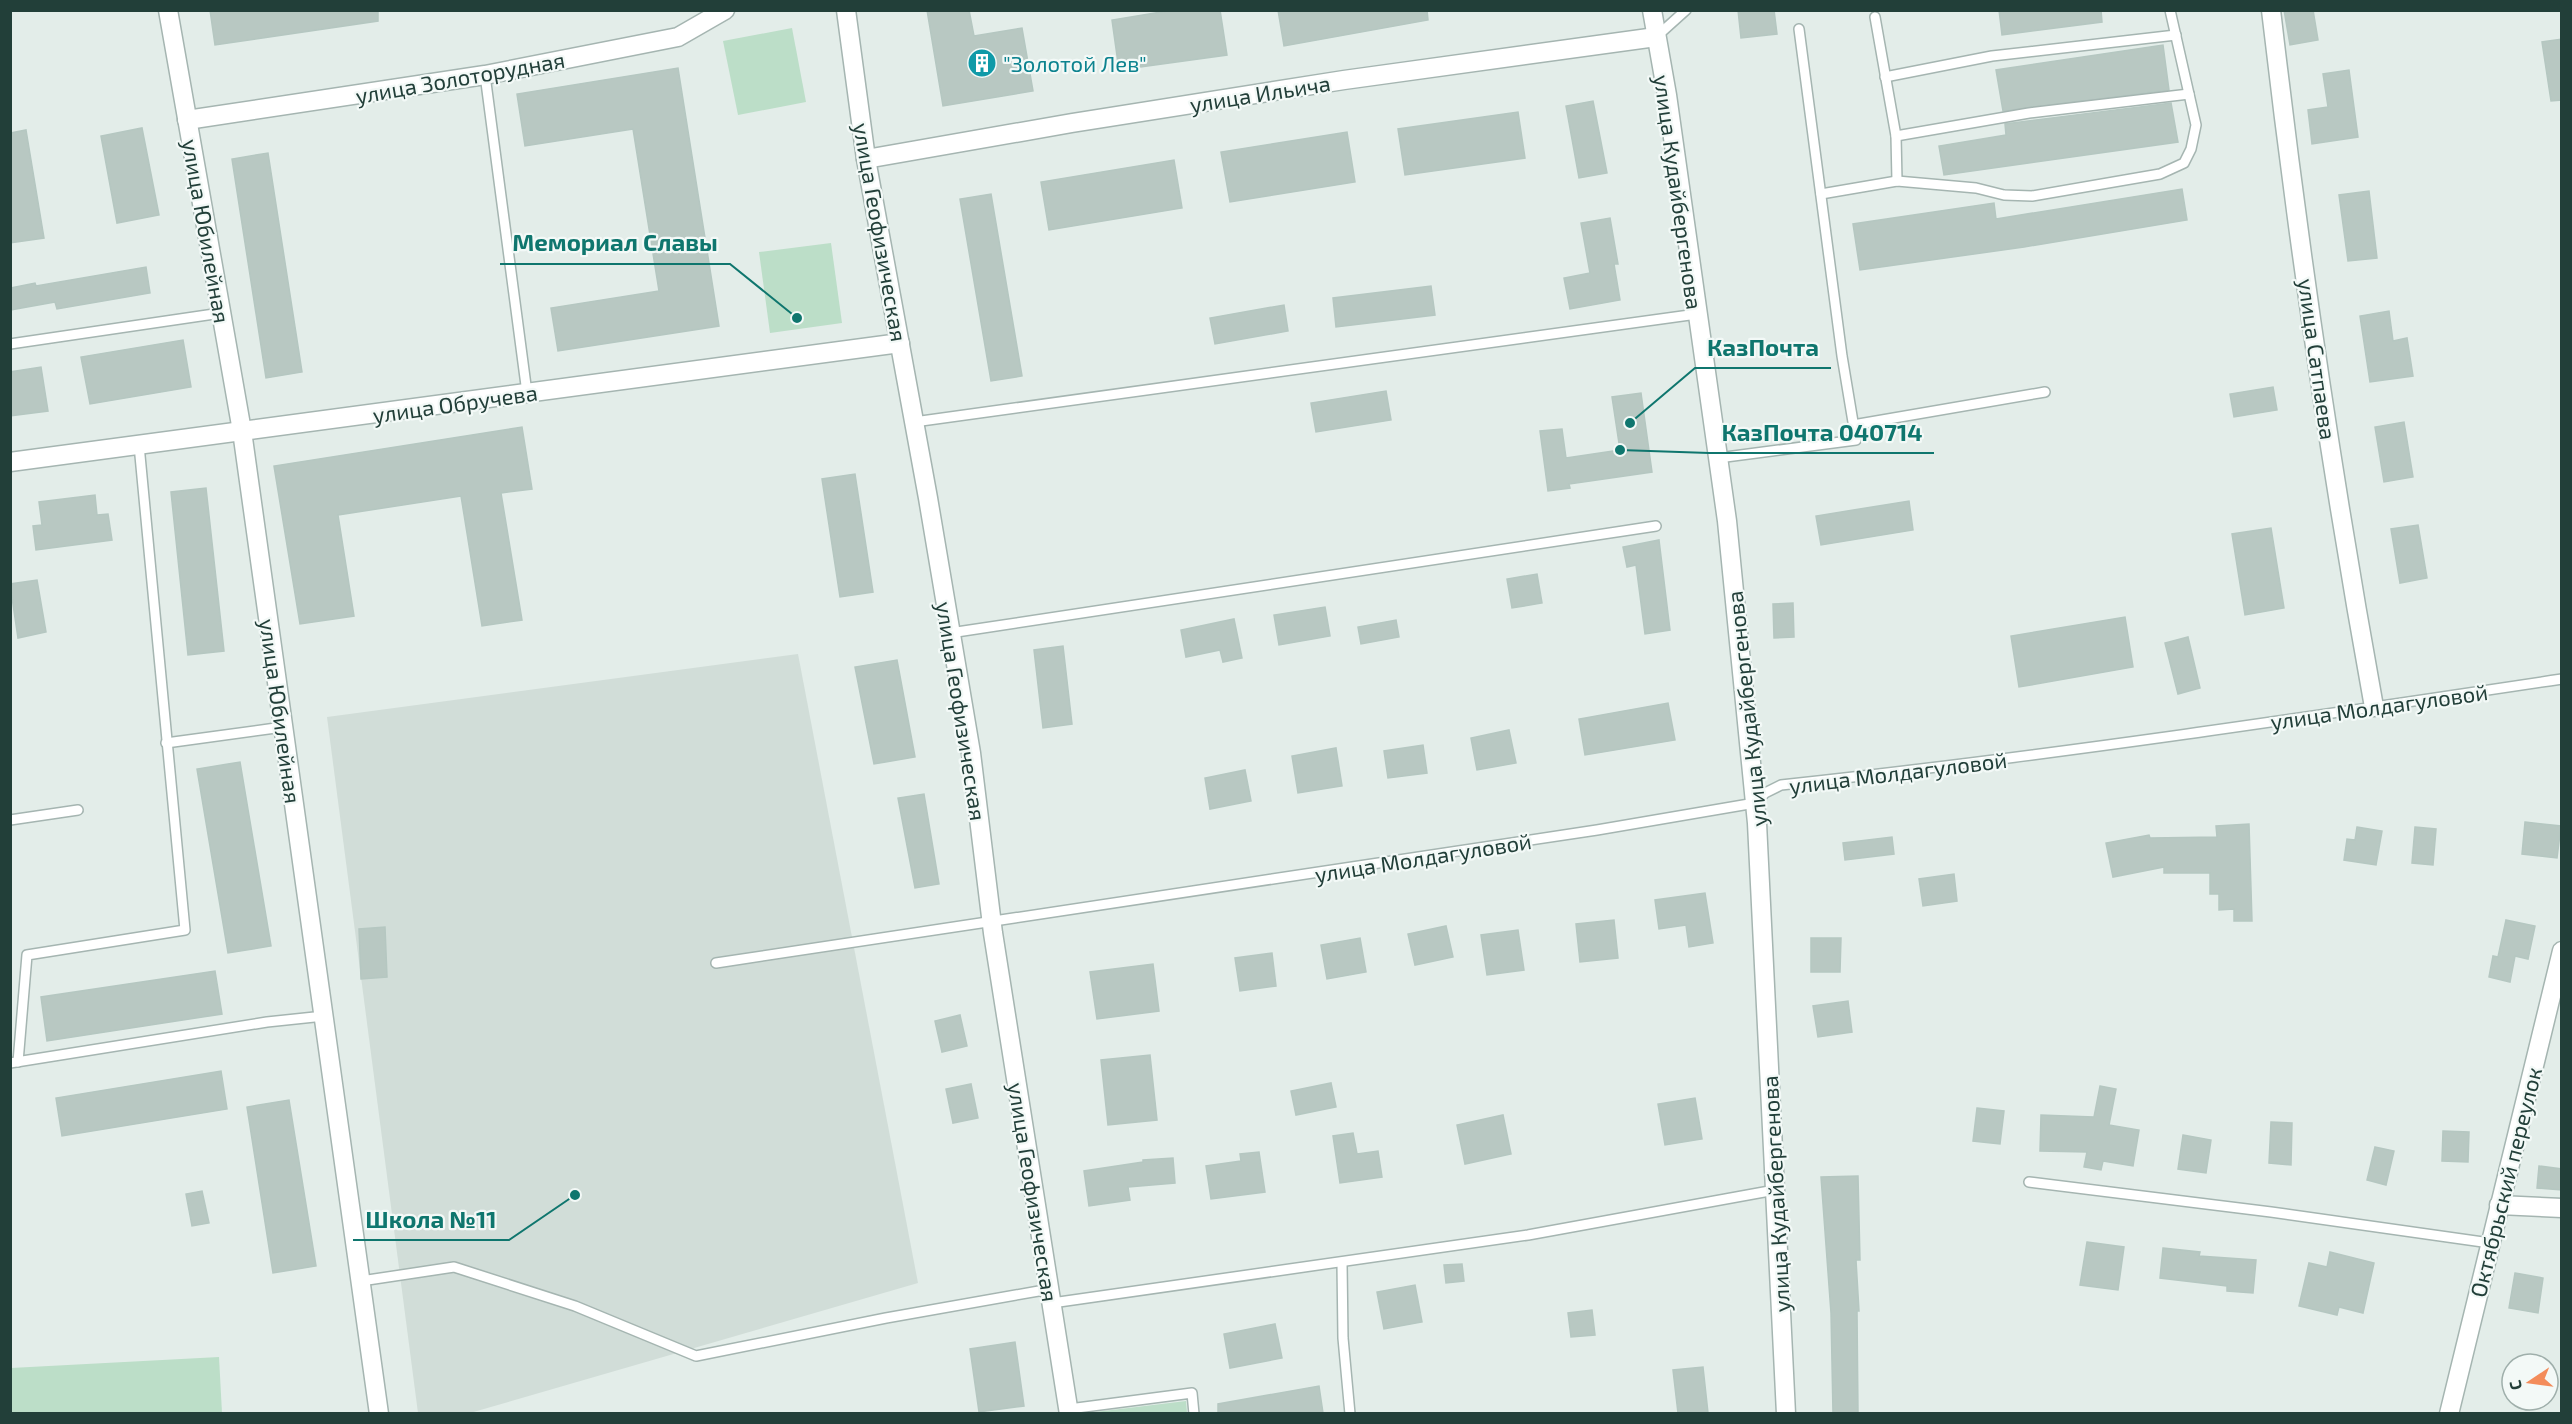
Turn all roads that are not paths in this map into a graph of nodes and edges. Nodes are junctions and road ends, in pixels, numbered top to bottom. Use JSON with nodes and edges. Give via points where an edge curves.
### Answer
{"nodes":[{"id":1,"x":168,"y":10,"type":"edge"},
{"id":2,"x":725,"y":10,"type":"edge"},
{"id":3,"x":846,"y":10,"type":"edge"},
{"id":4,"x":1652,"y":10,"type":"edge"},
{"id":5,"x":1686,"y":10,"type":"edge"},
{"id":6,"x":2170,"y":10,"type":"edge"},
{"id":7,"x":2271,"y":10,"type":"edge"},
{"id":8,"x":1875,"y":17,"type":"dead end"},
{"id":9,"x":1799,"y":29,"type":"dead end"},
{"id":10,"x":2175,"y":35,"type":"junction"},
{"id":11,"x":1656,"y":37,"type":"junction"},
{"id":12,"x":485,"y":75,"type":"junction"},
{"id":13,"x":1886,"y":76,"type":"junction"},
{"id":14,"x":2189,"y":94,"type":"junction"},
{"id":15,"x":187,"y":120,"type":"junction"},
{"id":16,"x":1896,"y":136,"type":"junction"},
{"id":17,"x":866,"y":159,"type":"junction"},
{"id":18,"x":1897,"y":181,"type":"junction"},
{"id":19,"x":1821,"y":194,"type":"junction"},
{"id":20,"x":221,"y":313,"type":"junction"},
{"id":21,"x":1697,"y":314,"type":"junction"},
{"id":22,"x":900,"y":343,"type":"junction"},
{"id":23,"x":10,"y":344,"type":"edge"},
{"id":24,"x":2045,"y":392,"type":"dead end"},
{"id":25,"x":527,"y":393,"type":"junction"},
{"id":26,"x":914,"y":422,"type":"junction"},
{"id":27,"x":1853,"y":425,"type":"junction"},
{"id":28,"x":242,"y":431,"type":"junction"},
{"id":29,"x":139,"y":445,"type":"junction"},
{"id":30,"x":1718,"y":459,"type":"junction"},
{"id":31,"x":10,"y":462,"type":"edge"},
{"id":32,"x":1656,"y":526,"type":"dead end"},
{"id":33,"x":950,"y":633,"type":"junction"},
{"id":34,"x":2562,"y":679,"type":"edge"},
{"id":35,"x":2374,"y":707,"type":"junction"},
{"id":36,"x":283,"y":727,"type":"junction"},
{"id":37,"x":166,"y":743,"type":"junction"},
{"id":38,"x":1755,"y":803,"type":"junction"},
{"id":39,"x":78,"y":810,"type":"dead end"},
{"id":40,"x":10,"y":820,"type":"edge"},
{"id":41,"x":992,"y":923,"type":"junction"},
{"id":42,"x":2562,"y":951,"type":"edge"},
{"id":43,"x":716,"y":963,"type":"dead end"},
{"id":44,"x":324,"y":1017,"type":"junction"},
{"id":45,"x":14,"y":1063,"type":"edge"},
{"id":46,"x":2028,"y":1182,"type":"dead end"},
{"id":47,"x":1775,"y":1190,"type":"junction"},
{"id":48,"x":2499,"y":1205,"type":"junction"},
{"id":49,"x":2562,"y":1208,"type":"edge"},
{"id":50,"x":2490,"y":1243,"type":"junction"},
{"id":51,"x":1342,"y":1263,"type":"junction"},
{"id":52,"x":361,"y":1281,"type":"junction"},
{"id":53,"x":1051,"y":1296,"type":"junction"},
{"id":54,"x":1069,"y":1411,"type":"edge"},
{"id":55,"x":379,"y":1413,"type":"edge"},
{"id":56,"x":1194,"y":1413,"type":"edge"},
{"id":57,"x":1350,"y":1413,"type":"edge"},
{"id":58,"x":1786,"y":1413,"type":"edge"},
{"id":59,"x":2450,"y":1413,"type":"edge"}],
"edges":[{"from":1,"to":15,"type":"street","name":"улица Юбилейная"},
{"from":2,"to":12,"type":"street","name":"улица Золоторудная","via":[[678,37]]},
{"from":3,"to":17,"type":"street","name":"улица Геофизическая"},
{"from":4,"to":11,"type":"street","name":"улица Кудайбергенова"},
{"from":5,"to":11,"type":"lane"},
{"from":6,"to":10,"type":"lane"},
{"from":7,"to":35,"type":"street","name":"улица Сатпаева","via":[[2285,134],[2350,575]]},
{"from":8,"to":13,"type":"lane"},
{"from":9,"to":19,"type":"lane"},
{"from":10,"to":13,"type":"lane","via":[[1992,56]]},
{"from":10,"to":14,"type":"lane"},
{"from":11,"to":17,"type":"street","name":"улица Ильича","via":[[1320,84]]},
{"from":11,"to":21,"type":"street","name":"улица Кудайбергенова"},
{"from":12,"to":15,"type":"street","name":"улица Золоторудная"},
{"from":12,"to":25,"type":"lane"},
{"from":13,"to":16,"type":"lane"},
{"from":14,"to":16,"type":"lane","via":[[2029,113]]},
{"from":14,"to":18,"type":"lane","via":[[2196,125],[2191,149],[2184,163],[2160,174],[2032,196]]},
{"from":15,"to":20,"type":"street","name":"улица Юбилейная"},
{"from":16,"to":18,"type":"lane"},
{"from":17,"to":22,"type":"street","name":"улица Геофизическая"},
{"from":18,"to":19,"type":"lane"},
{"from":19,"to":27,"type":"lane"},
{"from":20,"to":23,"type":"lane"},
{"from":20,"to":28,"type":"street","name":"улица Юбилейная"},
{"from":21,"to":26,"type":"lane"},
{"from":21,"to":30,"type":"street","name":"улица Кудайбергенова"},
{"from":22,"to":25,"type":"street","name":"улица Обручева"},
{"from":22,"to":26,"type":"street","name":"улица Геофизическая"},
{"from":24,"to":27,"type":"lane"},
{"from":25,"to":28,"type":"street","name":"улица Обручева"},
{"from":26,"to":33,"type":"street","name":"улица Геофизическая"},
{"from":27,"to":30,"type":"lane","via":[[1856,440]]},
{"from":28,"to":29,"type":"street","name":"улица Обручева"},
{"from":28,"to":36,"type":"street","name":"улица Юбилейная"},
{"from":29,"to":31,"type":"street","name":"улица Обручева"},
{"from":29,"to":37,"type":"lane"},
{"from":30,"to":38,"type":"street","name":"улица Кудайбергенова"},
{"from":32,"to":33,"type":"lane"},
{"from":33,"to":41,"type":"street","name":"улица Геофизическая"},
{"from":34,"to":35,"type":"lane","name":"улица Молдагуловой"},
{"from":35,"to":38,"type":"lane","name":"улица Молдагуловой","via":[[1923,770],[1780,785]]},
{"from":36,"to":37,"type":"lane"},
{"from":36,"to":44,"type":"street","name":"улица Юбилейная"},
{"from":37,"to":45,"type":"lane","via":[[185,930],[27,955]]},
{"from":38,"to":41,"type":"lane","name":"улица Молдагуловой"},
{"from":38,"to":47,"type":"street","name":"улица Кудайбергенова"},
{"from":39,"to":40,"type":"lane"},
{"from":41,"to":43,"type":"lane","name":"улица Молдагуловой"},
{"from":41,"to":53,"type":"street","name":"улица Геофизическая"},
{"from":42,"to":48,"type":"street","name":"Октябрьский переулок"},
{"from":44,"to":45,"type":"lane","via":[[267,1022]]},
{"from":44,"to":52,"type":"street","name":"улица Юбилейная"},
{"from":46,"to":50,"type":"lane"},
{"from":47,"to":51,"type":"lane","via":[[1528,1235]]},
{"from":47,"to":58,"type":"street","name":"улица Кудайбергенова"},
{"from":48,"to":49,"type":"street"},
{"from":48,"to":50,"type":"street","name":"Октябрьский переулок"},
{"from":50,"to":59,"type":"street","name":"Октябрьский переулок"},
{"from":51,"to":53,"type":"lane"},
{"from":51,"to":57,"type":"lane"},
{"from":52,"to":53,"type":"lane","via":[[454,1267],[575,1306],[696,1356],[886,1318]]},
{"from":52,"to":55,"type":"street","name":"улица Юбилейная"},
{"from":53,"to":54,"type":"street","name":"улица Геофизическая"},
{"from":54,"to":56,"type":"lane","via":[[1192,1393]]}]}
